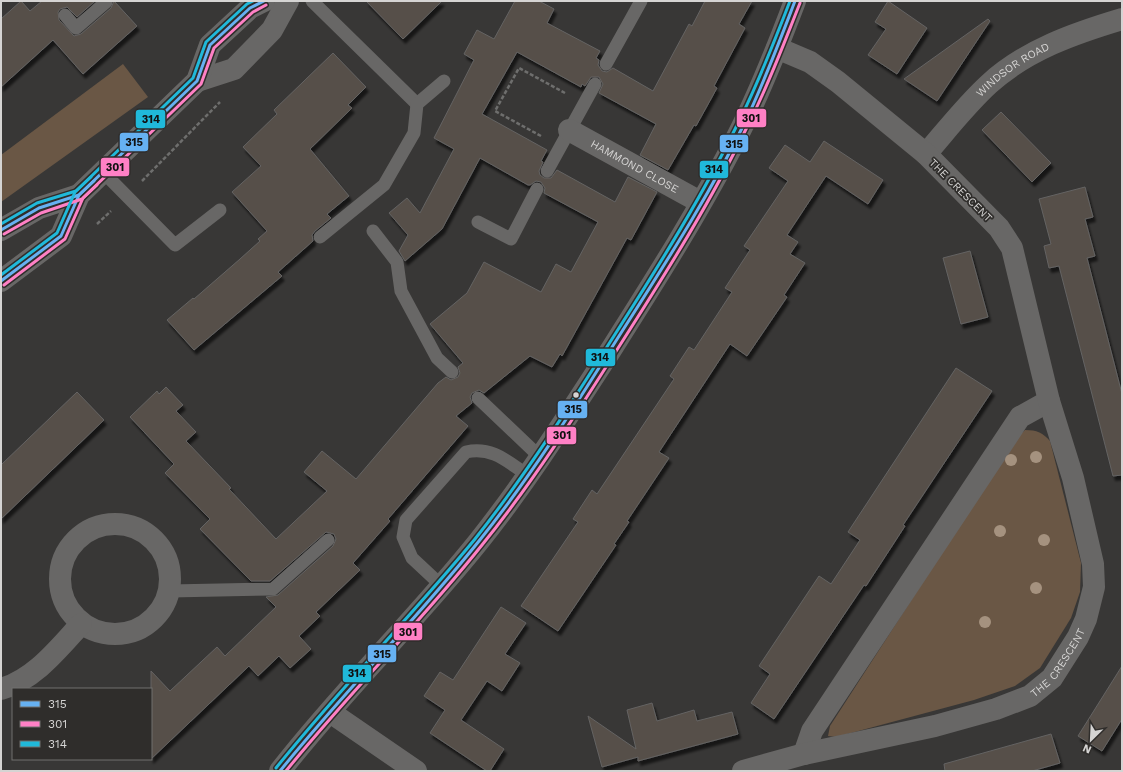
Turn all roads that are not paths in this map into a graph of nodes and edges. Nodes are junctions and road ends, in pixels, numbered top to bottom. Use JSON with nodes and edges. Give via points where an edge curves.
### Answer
{"nodes":[{"id":1,"x":264,"y":1,"type":"edge"},
{"id":2,"x":288,"y":1,"type":"edge"},
{"id":3,"x":312,"y":1,"type":"edge"},
{"id":4,"x":641,"y":1,"type":"edge"},
{"id":5,"x":795,"y":1,"type":"edge"},
{"id":6,"x":106,"y":2,"type":"edge"},
{"id":7,"x":65,"y":15,"type":"dead end"},
{"id":8,"x":1122,"y":18,"type":"edge"},
{"id":9,"x":777,"y":48,"type":"junction"},
{"id":10,"x":606,"y":64,"type":"dead end"},
{"id":11,"x":197,"y":81,"type":"junction"},
{"id":12,"x":444,"y":81,"type":"dead end"},
{"id":13,"x":595,"y":84,"type":"dead end"},
{"id":14,"x":417,"y":104,"type":"junction"},
{"id":15,"x":565,"y":138,"type":"junction"},
{"id":16,"x":926,"y":154,"type":"junction"},
{"id":17,"x":547,"y":171,"type":"dead end"},
{"id":18,"x":103,"y":172,"type":"junction"},
{"id":19,"x":537,"y":190,"type":"dead end"},
{"id":20,"x":79,"y":195,"type":"junction"},
{"id":21,"x":700,"y":202,"type":"junction"},
{"id":22,"x":220,"y":210,"type":"dead end"},
{"id":23,"x":478,"y":222,"type":"dead end"},
{"id":24,"x":1,"y":230,"type":"edge"},
{"id":25,"x":373,"y":231,"type":"dead end"},
{"id":26,"x":320,"y":237,"type":"dead end"},
{"id":27,"x":1,"y":281,"type":"edge"},
{"id":28,"x":452,"y":372,"type":"dead end"},
{"id":29,"x":478,"y":398,"type":"dead end"},
{"id":30,"x":1049,"y":401,"type":"junction"},
{"id":31,"x":541,"y":458,"type":"junction"},
{"id":32,"x":529,"y":476,"type":"junction"},
{"id":33,"x":328,"y":540,"type":"dead end"},
{"id":34,"x":442,"y":586,"type":"junction"},
{"id":35,"x":170,"y":591,"type":"junction"},
{"id":36,"x":81,"y":624,"type":"junction"},
{"id":37,"x":1,"y":689,"type":"edge"},
{"id":38,"x":330,"y":712,"type":"junction"},
{"id":39,"x":804,"y":754,"type":"junction"},
{"id":40,"x":280,"y":771,"type":"edge"},
{"id":41,"x":416,"y":771,"type":"edge"},
{"id":42,"x":743,"y":771,"type":"edge"}],
"edges":[{"from":1,"to":11,"type":"street","via":[[250,8],[210,45]]},
{"from":2,"to":11,"type":"street","via":[[272,30],[234,69]]},
{"from":3,"to":14,"type":"lane"},
{"from":4,"to":10,"type":"lane"},
{"from":5,"to":9,"type":"street"},
{"from":6,"to":7,"type":"lane","via":[[76,28]]},
{"from":8,"to":16,"type":"street","name":"WINDSOR ROAD","via":[[1052,43],[1018,63],[990,84]]},
{"from":9,"to":16,"type":"street","name":"THE CRESCENT","via":[[810,62]]},
{"from":9,"to":21,"type":"street","via":[[739,133]]},
{"from":11,"to":18,"type":"street"},
{"from":12,"to":14,"type":"lane"},
{"from":13,"to":15,"type":"lane"},
{"from":14,"to":26,"type":"lane","via":[[414,133],[384,185]]},
{"from":15,"to":17,"type":"lane"},
{"from":15,"to":21,"type":"street","name":"HAMMOND CLOSE"},
{"from":16,"to":30,"type":"street","name":"THE CRESCENT","via":[[999,228],[1012,248]]},
{"from":18,"to":20,"type":"street"},
{"from":18,"to":22,"type":"lane","via":[[175,245]]},
{"from":19,"to":23,"type":"lane","via":[[511,239]]},
{"from":20,"to":24,"type":"street","via":[[39,208]]},
{"from":20,"to":27,"type":"street","via":[[61,236]]},
{"from":21,"to":31,"type":"street","via":[[631,318]]},
{"from":25,"to":28,"type":"lane","via":[[397,262],[401,291],[437,358]]},
{"from":29,"to":31,"type":"lane"},
{"from":30,"to":39,"type":"street","via":[[1020,417],[812,731]]},
{"from":30,"to":39,"type":"street","name":"THE CRESCENT","via":[[1073,478],[1093,564],[1094,587],[1086,619],[1078,637],[1052,678],[1030,696],[996,709],[936,726]]},
{"from":31,"to":32,"type":"street"},
{"from":32,"to":34,"type":"street"},
{"from":32,"to":34,"type":"lane","via":[[495,453],[475,450],[466,452],[406,520],[404,537],[412,558]]},
{"from":33,"to":35,"type":"lane","via":[[273,589]]},
{"from":34,"to":38,"type":"street"},
{"from":35,"to":36,"type":"street","via":[[163,608],[151,623],[134,632],[104,634]]},
{"from":35,"to":36,"type":"street","via":[[171,572],[165,554],[154,539],[139,529],[122,524],[104,525],[87,531],[73,543],[64,558],[60,576],[61,594],[69,610]]},
{"from":36,"to":37,"type":"street","via":[[47,660],[17,684]]},
{"from":38,"to":40,"type":"street"},
{"from":38,"to":41,"type":"street"},
{"from":39,"to":42,"type":"street","name":"THE CRESCENT"}]}
